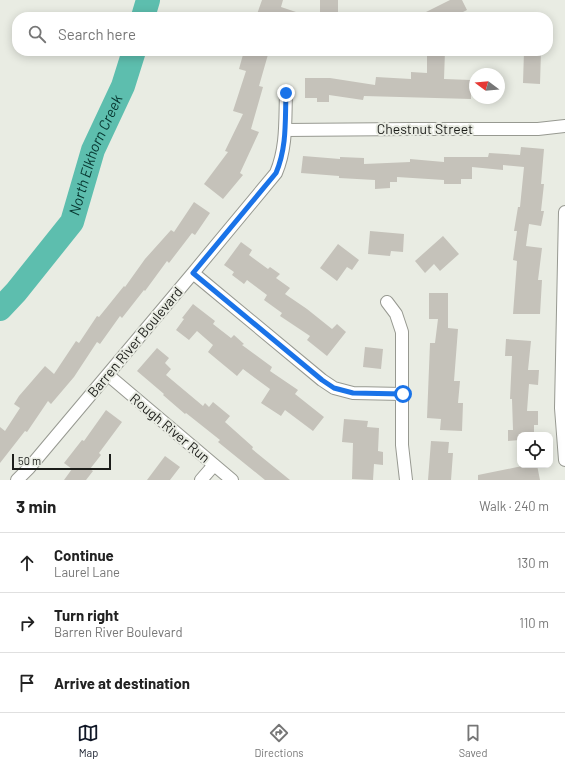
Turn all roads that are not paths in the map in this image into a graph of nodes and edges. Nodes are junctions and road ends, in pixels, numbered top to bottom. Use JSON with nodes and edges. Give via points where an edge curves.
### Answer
{"nodes":[{"id":1,"x":286,"y":93,"type":"dead end"},
{"id":2,"x":565,"y":126,"type":"edge"},
{"id":3,"x":285,"y":130,"type":"junction"},
{"id":4,"x":565,"y":212,"type":"edge"},
{"id":5,"x":193,"y":273,"type":"junction"},
{"id":6,"x":387,"y":302,"type":"dead end"},
{"id":7,"x":563,"y":360,"type":"edge"},
{"id":8,"x":108,"y":375,"type":"junction"},
{"id":9,"x":403,"y":394,"type":"junction"},
{"id":10,"x":565,"y":460,"type":"edge"},
{"id":11,"x":214,"y":465,"type":"junction"},
{"id":12,"x":16,"y":480,"type":"edge"},
{"id":13,"x":201,"y":480,"type":"edge"},
{"id":14,"x":232,"y":480,"type":"edge"},
{"id":15,"x":406,"y":480,"type":"edge"}],
"edges":[{"from":1,"to":3,"type":"street","name":"Barren River Boulevard"},
{"from":2,"to":3,"type":"street","name":"Chestnut Street","via":[[538,129]]},
{"from":3,"to":5,"type":"street","name":"Barren River Boulevard","via":[[282,159],[276,173]]},
{"from":4,"to":7,"type":"street"},
{"from":5,"to":8,"type":"street","name":"Barren River Boulevard"},
{"from":5,"to":9,"type":"street","via":[[334,388],[353,393]]},
{"from":6,"to":9,"type":"street","via":[[396,314],[402,332]]},
{"from":7,"to":10,"type":"street","via":[[561,408]]},
{"from":8,"to":11,"type":"street","name":"Rough River Run"},
{"from":8,"to":12,"type":"street","name":"Barren River Boulevard"},
{"from":9,"to":15,"type":"street","via":[[402,445]]},
{"from":11,"to":13,"type":"street"},
{"from":11,"to":14,"type":"street","name":"Rough River Run"}]}
